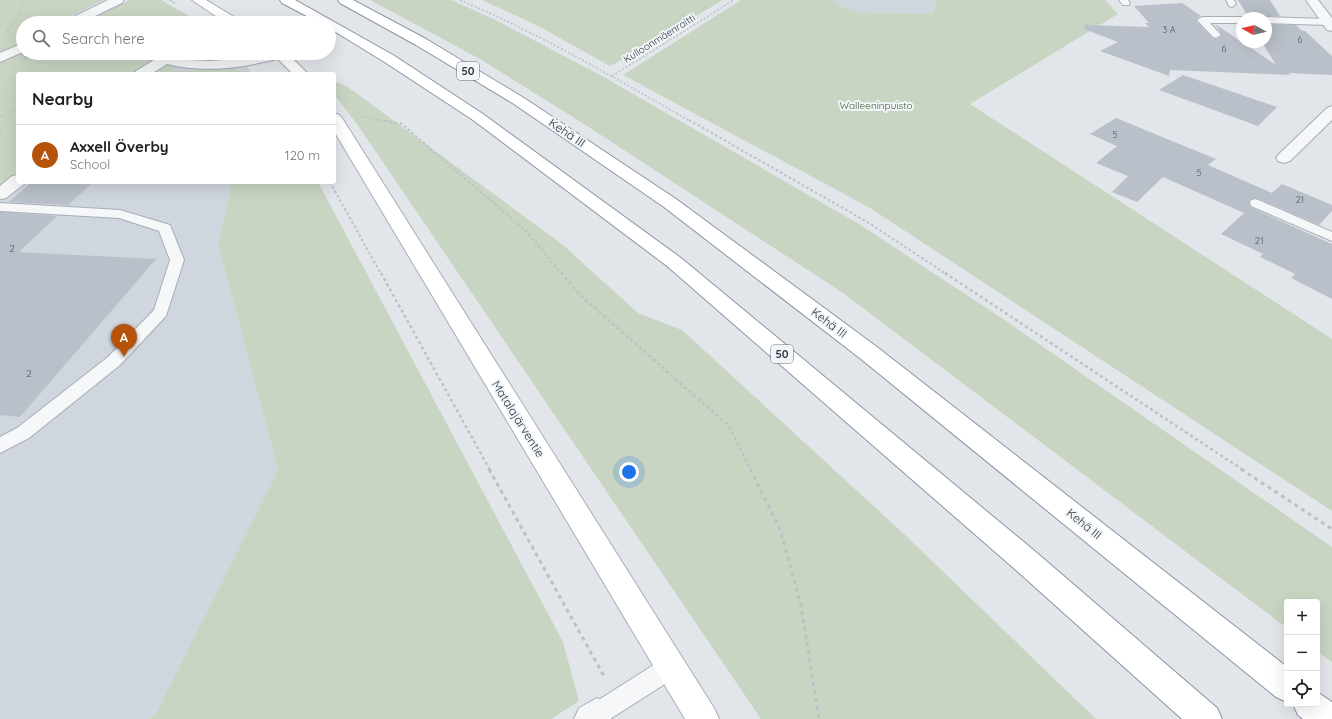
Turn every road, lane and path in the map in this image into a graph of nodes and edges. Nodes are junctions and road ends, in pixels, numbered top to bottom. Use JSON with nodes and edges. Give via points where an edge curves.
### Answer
{"nodes":[{"id":1,"x":118,"y":0,"type":"edge"},
{"id":2,"x":198,"y":0,"type":"edge"},
{"id":3,"x":286,"y":0,"type":"edge"},
{"id":4,"x":344,"y":0,"type":"edge"},
{"id":5,"x":460,"y":0,"type":"edge"},
{"id":6,"x":734,"y":0,"type":"edge"},
{"id":7,"x":1312,"y":0,"type":"edge"},
{"id":8,"x":86,"y":16,"type":"edge"},
{"id":9,"x":224,"y":16,"type":"edge"},
{"id":10,"x":316,"y":16,"type":"edge"},
{"id":11,"x":1236,"y":20,"type":"edge"},
{"id":12,"x":1272,"y":20,"type":"edge"},
{"id":13,"x":1330,"y":25,"type":"edge"},
{"id":14,"x":336,"y":27,"type":"edge"},
{"id":15,"x":1216,"y":35,"type":"dead end"},
{"id":16,"x":16,"y":52,"type":"edge"},
{"id":17,"x":0,"y":58,"type":"edge"},
{"id":18,"x":164,"y":60,"type":"joint"},
{"id":19,"x":245,"y":60,"type":"edge"},
{"id":20,"x":286,"y":60,"type":"edge"},
{"id":21,"x":144,"y":72,"type":"edge"},
{"id":22,"x":299,"y":72,"type":"edge"},
{"id":23,"x":612,"y":76,"type":"junction"},
{"id":24,"x":16,"y":110,"type":"edge"},
{"id":25,"x":1332,"y":111,"type":"edge"},
{"id":26,"x":359,"y":115,"type":"dead end"},
{"id":27,"x":0,"y":117,"type":"edge"},
{"id":28,"x":336,"y":121,"type":"edge"},
{"id":29,"x":0,"y":133,"type":"edge"},
{"id":30,"x":0,"y":137,"type":"edge"},
{"id":31,"x":1284,"y":158,"type":"dead end"},
{"id":32,"x":16,"y":182,"type":"edge"},
{"id":33,"x":331,"y":184,"type":"edge"},
{"id":34,"x":0,"y":194,"type":"edge"},
{"id":35,"x":1256,"y":203,"type":"dead end"},
{"id":36,"x":0,"y":207,"type":"edge"},
{"id":37,"x":1332,"y":237,"type":"edge"},
{"id":38,"x":0,"y":446,"type":"edge"},
{"id":39,"x":1332,"y":529,"type":"edge"},
{"id":40,"x":1250,"y":657,"type":"junction"},
{"id":41,"x":671,"y":667,"type":"junction"},
{"id":42,"x":1284,"y":678,"type":"edge"},
{"id":43,"x":1284,"y":684,"type":"edge"},
{"id":44,"x":1320,"y":700,"type":"edge"},
{"id":45,"x":1313,"y":707,"type":"edge"},
{"id":46,"x":1332,"y":708,"type":"edge"},
{"id":47,"x":602,"y":711,"type":"edge"},
{"id":48,"x":703,"y":719,"type":"edge"},
{"id":49,"x":819,"y":719,"type":"edge"},
{"id":50,"x":1206,"y":719,"type":"edge"},
{"id":51,"x":1328,"y":719,"type":"edge"}],
"edges":[{"from":1,"to":8,"type":"street"},
{"from":2,"to":9,"type":"main road"},
{"from":3,"to":10,"type":"main road","number":"50"},
{"from":4,"to":40,"type":"main road","name":"Kehä III","number":"50","via":[[421,42],[519,101],[670,203],[869,353]]},
{"from":5,"to":23,"type":"path","via":[[497,16]]},
{"from":6,"to":23,"type":"path","name":"Kulloonmäenraitti"},
{"from":7,"to":13,"type":"street"},
{"from":11,"to":15,"type":"lane","via":[[1202,20]]},
{"from":12,"to":13,"type":"lane"},
{"from":14,"to":50,"type":"main road","number":"50","via":[[478,117],[674,262],[1027,562]]},
{"from":16,"to":17,"type":"street"},
{"from":18,"to":19,"type":"street","via":[[190,64],[226,64]]},
{"from":18,"to":21,"type":"street"},
{"from":20,"to":22,"type":"main road"},
{"from":23,"to":39,"type":"path","via":[[868,223]]},
{"from":24,"to":27,"type":"path"},
{"from":25,"to":31,"type":"street"},
{"from":26,"to":49,"type":"path","via":[[402,124],[526,231],[579,294],[729,426],[780,529],[801,606]]},
{"from":28,"to":41,"type":"main road","name":"Matalajärventie"},
{"from":29,"to":30,"type":"path"},
{"from":32,"to":34,"type":"street"},
{"from":33,"to":47,"type":"path"},
{"from":35,"to":37,"type":"lane"},
{"from":36,"to":38,"type":"lane","via":[[120,214],[166,228],[177,260],[162,312],[114,361],[22,433]]},
{"from":40,"to":42,"type":"main road"},
{"from":40,"to":43,"type":"main road","name":"Kehä III","number":"50"},
{"from":41,"to":47,"type":"lane"},
{"from":41,"to":48,"type":"main road","name":"Matalajärventie"},
{"from":44,"to":46,"type":"main road"},
{"from":45,"to":51,"type":"main road"}]}
